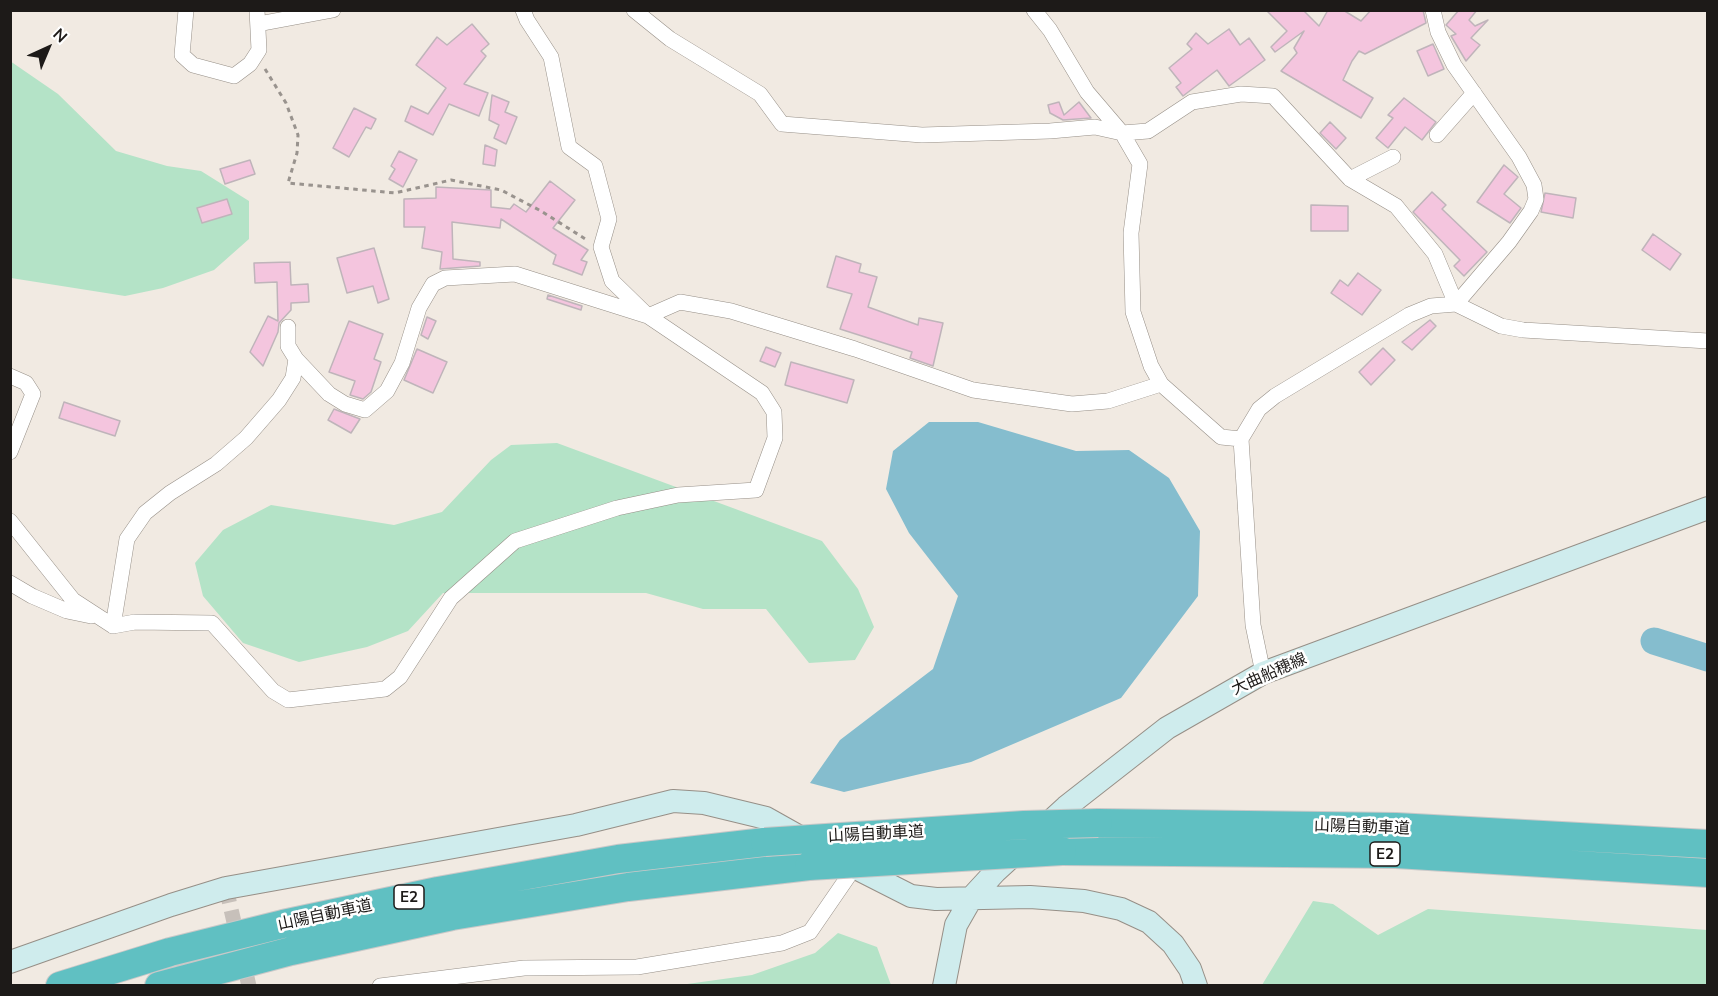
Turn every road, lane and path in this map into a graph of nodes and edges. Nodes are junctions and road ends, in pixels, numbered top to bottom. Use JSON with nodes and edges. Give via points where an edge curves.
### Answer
{"nodes":[{"id":1,"x":186,"y":10,"type":"edge"},
{"id":2,"x":333,"y":10,"type":"edge"},
{"id":3,"x":523,"y":10,"type":"edge"},
{"id":4,"x":634,"y":10,"type":"edge"},
{"id":5,"x":1034,"y":10,"type":"edge"},
{"id":6,"x":1433,"y":10,"type":"edge"},
{"id":7,"x":258,"y":17,"type":"edge"},
{"id":8,"x":259,"y":50,"type":"junction"},
{"id":9,"x":1474,"y":93,"type":"junction"},
{"id":10,"x":1122,"y":133,"type":"junction"},
{"id":11,"x":1437,"y":135,"type":"dead end"},
{"id":12,"x":1393,"y":157,"type":"dead end"},
{"id":13,"x":1350,"y":179,"type":"junction"},
{"id":14,"x":601,"y":247,"type":"junction"},
{"id":15,"x":1456,"y":304,"type":"junction"},
{"id":16,"x":648,"y":316,"type":"junction"},
{"id":17,"x":288,"y":327,"type":"dead end"},
{"id":18,"x":1707,"y":341,"type":"edge"},
{"id":19,"x":296,"y":359,"type":"junction"},
{"id":20,"x":10,"y":376,"type":"edge"},
{"id":21,"x":1161,"y":384,"type":"junction"},
{"id":22,"x":1241,"y":439,"type":"junction"},
{"id":23,"x":10,"y":452,"type":"edge"},
{"id":24,"x":1707,"y":508,"type":"edge"},
{"id":25,"x":10,"y":521,"type":"edge"},
{"id":26,"x":10,"y":583,"type":"edge"},
{"id":27,"x":106,"y":622,"type":"junction"},
{"id":28,"x":1263,"y":673,"type":"junction"},
{"id":29,"x":1707,"y":844,"type":"edge"},
{"id":30,"x":854,"y":868,"type":"junction"},
{"id":31,"x":1707,"y":873,"type":"edge"},
{"id":32,"x":972,"y":897,"type":"junction"},
{"id":33,"x":10,"y":962,"type":"edge"},
{"id":34,"x":945,"y":984,"type":"edge"},
{"id":35,"x":60,"y":986,"type":"edge"},
{"id":36,"x":159,"y":986,"type":"edge"},
{"id":37,"x":380,"y":986,"type":"edge"},
{"id":38,"x":1196,"y":986,"type":"edge"}],
"edges":[{"from":1,"to":8,"type":"street","via":[[182,55],[193,66],[234,76],[250,64]]},
{"from":2,"to":7,"type":"street"},
{"from":3,"to":14,"type":"street","via":[[551,57],[569,147],[595,166],[609,219]]},
{"from":4,"to":10,"type":"street","via":[[670,39],[760,94],[782,124],[922,135],[1095,127]]},
{"from":5,"to":10,"type":"street","via":[[1088,93]]},
{"from":6,"to":9,"type":"street","via":[[1438,32],[1454,65]]},
{"from":7,"to":8,"type":"street"},
{"from":8,"to":14,"type":"path","via":[[266,74],[286,103],[298,135],[288,183],[395,193],[451,180],[501,190]]},
{"from":9,"to":11,"type":"street"},
{"from":9,"to":15,"type":"street","via":[[1519,157],[1534,185],[1536,199],[1509,242]]},
{"from":10,"to":13,"type":"street","via":[[1148,131],[1192,102],[1241,94],[1273,96]]},
{"from":10,"to":21,"type":"street","via":[[1140,164],[1131,233],[1133,312]]},
{"from":12,"to":13,"type":"street"},
{"from":13,"to":15,"type":"street","via":[[1396,206],[1435,254]]},
{"from":14,"to":16,"type":"street","via":[[612,281]]},
{"from":15,"to":18,"type":"street","via":[[1501,326],[1523,330]]},
{"from":15,"to":22,"type":"street","via":[[1431,306],[1409,315],[1275,396],[1254,416]]},
{"from":16,"to":19,"type":"street","via":[[515,274],[445,278],[433,284],[420,308],[402,363],[387,391],[366,410],[329,394]]},
{"from":16,"to":21,"type":"street","via":[[680,302],[730,311],[973,390],[1072,404],[1108,401]]},
{"from":16,"to":27,"type":"street","via":[[762,393],[774,412],[775,438],[756,490],[678,495],[617,508],[515,541],[451,598],[400,677],[385,689],[288,700],[273,691],[212,624]]},
{"from":17,"to":19,"type":"street","via":[[288,346]]},
{"from":19,"to":27,"type":"street","via":[[293,378],[246,438],[145,513],[127,539]]},
{"from":20,"to":23,"type":"street","via":[[26,383],[33,394]]},
{"from":21,"to":22,"type":"street","via":[[1221,437]]},
{"from":22,"to":28,"type":"street","via":[[1254,624]]},
{"from":24,"to":28,"type":"street","name":"大曲船穂線"},
{"from":25,"to":27,"type":"street","via":[[73,600]]},
{"from":26,"to":27,"type":"street","via":[[67,611]]},
{"from":28,"to":32,"type":"street","name":"大曲船穂線","via":[[1167,728],[1117,766],[1066,807]]},
{"from":29,"to":35,"type":"highway","name":"山陽自動車道","number":"E2","bridge":true,"via":[[1396,827],[1098,822],[833,836],[618,859],[438,891],[170,952]]},
{"from":30,"to":32,"type":"street","via":[[910,896]]},
{"from":30,"to":33,"type":"street","via":[[766,818],[704,803],[674,801],[576,825],[226,888]]},
{"from":30,"to":37,"type":"street","via":[[810,932],[782,943],[637,967],[524,968]]},
{"from":31,"to":36,"type":"highway","name":"山陽自動車道","number":"E2","bridge":true,"via":[[1396,854],[1062,851],[809,866],[628,886],[452,916],[291,951]]},
{"from":32,"to":34,"type":"street","name":"大曲船穂線","via":[[956,925]]},
{"from":32,"to":38,"type":"street","via":[[1084,901],[1121,909],[1149,922],[1173,944]]}]}
